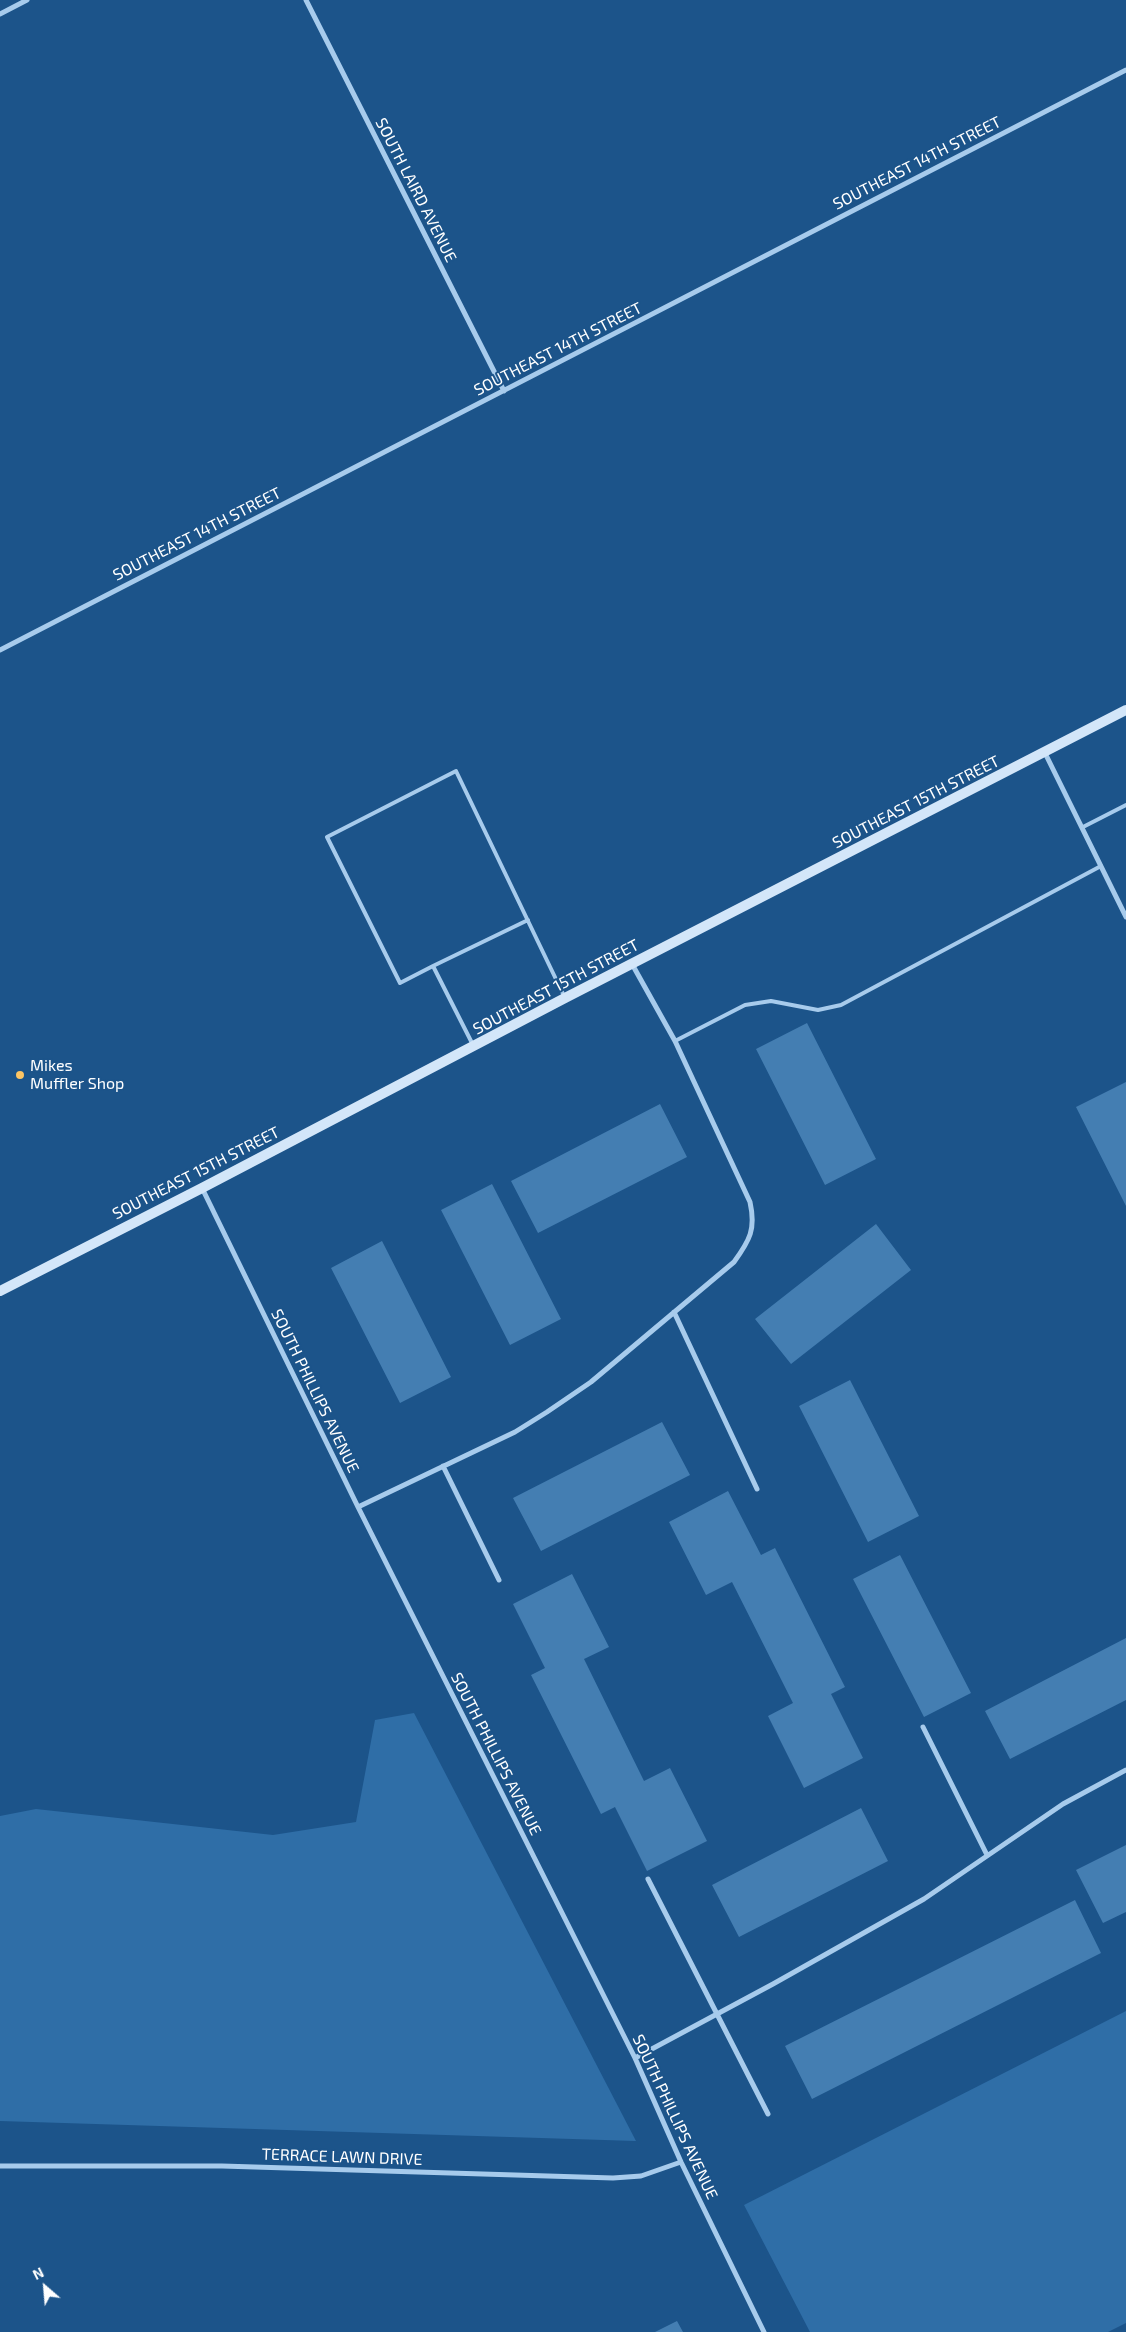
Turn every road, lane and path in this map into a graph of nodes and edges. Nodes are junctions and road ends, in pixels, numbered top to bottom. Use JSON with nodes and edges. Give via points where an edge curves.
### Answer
{"nodes":[{"id":1,"x":27,"y":0,"type":"edge"},
{"id":2,"x":306,"y":0,"type":"edge"},
{"id":3,"x":0,"y":14,"type":"edge"},
{"id":4,"x":1126,"y":70,"type":"edge"},
{"id":5,"x":504,"y":391,"type":"junction"},
{"id":6,"x":0,"y":650,"type":"edge"},
{"id":7,"x":1126,"y":710,"type":"edge"},
{"id":8,"x":1044,"y":753,"type":"junction"},
{"id":9,"x":1126,"y":805,"type":"edge"},
{"id":10,"x":1083,"y":827,"type":"junction"},
{"id":11,"x":1101,"y":866,"type":"junction"},
{"id":12,"x":1126,"y":916,"type":"edge"},
{"id":13,"x":528,"y":920,"type":"junction"},
{"id":14,"x":632,"y":964,"type":"junction"},
{"id":15,"x":433,"y":966,"type":"junction"},
{"id":16,"x":565,"y":998,"type":"junction"},
{"id":17,"x":675,"y":1041,"type":"junction"},
{"id":18,"x":474,"y":1047,"type":"junction"},
{"id":19,"x":202,"y":1188,"type":"junction"},
{"id":20,"x":0,"y":1291,"type":"edge"},
{"id":21,"x":674,"y":1312,"type":"junction"},
{"id":22,"x":442,"y":1466,"type":"junction"},
{"id":23,"x":757,"y":1489,"type":"dead end"},
{"id":24,"x":358,"y":1508,"type":"junction"},
{"id":25,"x":500,"y":1580,"type":"dead end"},
{"id":26,"x":923,"y":1727,"type":"dead end"},
{"id":27,"x":1126,"y":1770,"type":"edge"},
{"id":28,"x":987,"y":1855,"type":"junction"},
{"id":29,"x":648,"y":1879,"type":"dead end"},
{"id":30,"x":717,"y":2014,"type":"junction"},
{"id":31,"x":635,"y":2058,"type":"junction"},
{"id":32,"x":768,"y":2114,"type":"dead end"},
{"id":33,"x":681,"y":2162,"type":"junction"},
{"id":34,"x":0,"y":2166,"type":"edge"},
{"id":35,"x":764,"y":2332,"type":"edge"}],
"edges":[{"from":1,"to":3,"type":"street"},
{"from":2,"to":5,"type":"street","name":"SOUTH LAIRD AVENUE"},
{"from":4,"to":5,"type":"street","name":"SOUTHEAST 14TH STREET"},
{"from":5,"to":6,"type":"street","name":"SOUTHEAST 14TH STREET"},
{"from":7,"to":8,"type":"main road","name":"SOUTHEAST 15TH STREET"},
{"from":8,"to":10,"type":"street"},
{"from":8,"to":14,"type":"main road","name":"SOUTHEAST 15TH STREET"},
{"from":9,"to":10,"type":"lane"},
{"from":10,"to":11,"type":"street"},
{"from":11,"to":12,"type":"street"},
{"from":11,"to":17,"type":"lane","via":[[841,1005],[818,1010],[771,1001],[745,1004]]},
{"from":13,"to":15,"type":"lane"},
{"from":13,"to":15,"type":"lane","via":[[456,771],[327,837],[400,983]]},
{"from":13,"to":16,"type":"lane"},
{"from":14,"to":16,"type":"main road","name":"SOUTHEAST 15TH STREET"},
{"from":14,"to":17,"type":"street"},
{"from":15,"to":18,"type":"lane"},
{"from":16,"to":18,"type":"main road","name":"SOUTHEAST 15TH STREET"},
{"from":17,"to":21,"type":"street","via":[[742,1184],[753,1216],[753,1228],[746,1246],[734,1262]]},
{"from":18,"to":19,"type":"main road","name":"SOUTHEAST 15TH STREET"},
{"from":19,"to":20,"type":"main road","name":"SOUTHEAST 15TH STREET"},
{"from":19,"to":24,"type":"street","name":"SOUTH PHILLIPS AVENUE"},
{"from":21,"to":22,"type":"street","via":[[591,1382],[515,1432]]},
{"from":21,"to":23,"type":"street"},
{"from":22,"to":24,"type":"street"},
{"from":22,"to":25,"type":"street"},
{"from":24,"to":31,"type":"street","name":"SOUTH PHILLIPS AVENUE"},
{"from":26,"to":28,"type":"street"},
{"from":27,"to":28,"type":"street","via":[[1063,1804]]},
{"from":28,"to":30,"type":"street","via":[[924,1899]]},
{"from":29,"to":30,"type":"street"},
{"from":30,"to":31,"type":"street"},
{"from":30,"to":32,"type":"street"},
{"from":31,"to":33,"type":"street","name":"SOUTH PHILLIPS AVENUE"},
{"from":33,"to":34,"type":"street","name":"TERRACE LAWN DRIVE","via":[[641,2176],[613,2178],[222,2166]]},
{"from":33,"to":35,"type":"street","name":"SOUTH PHILLIPS AVENUE"}]}
